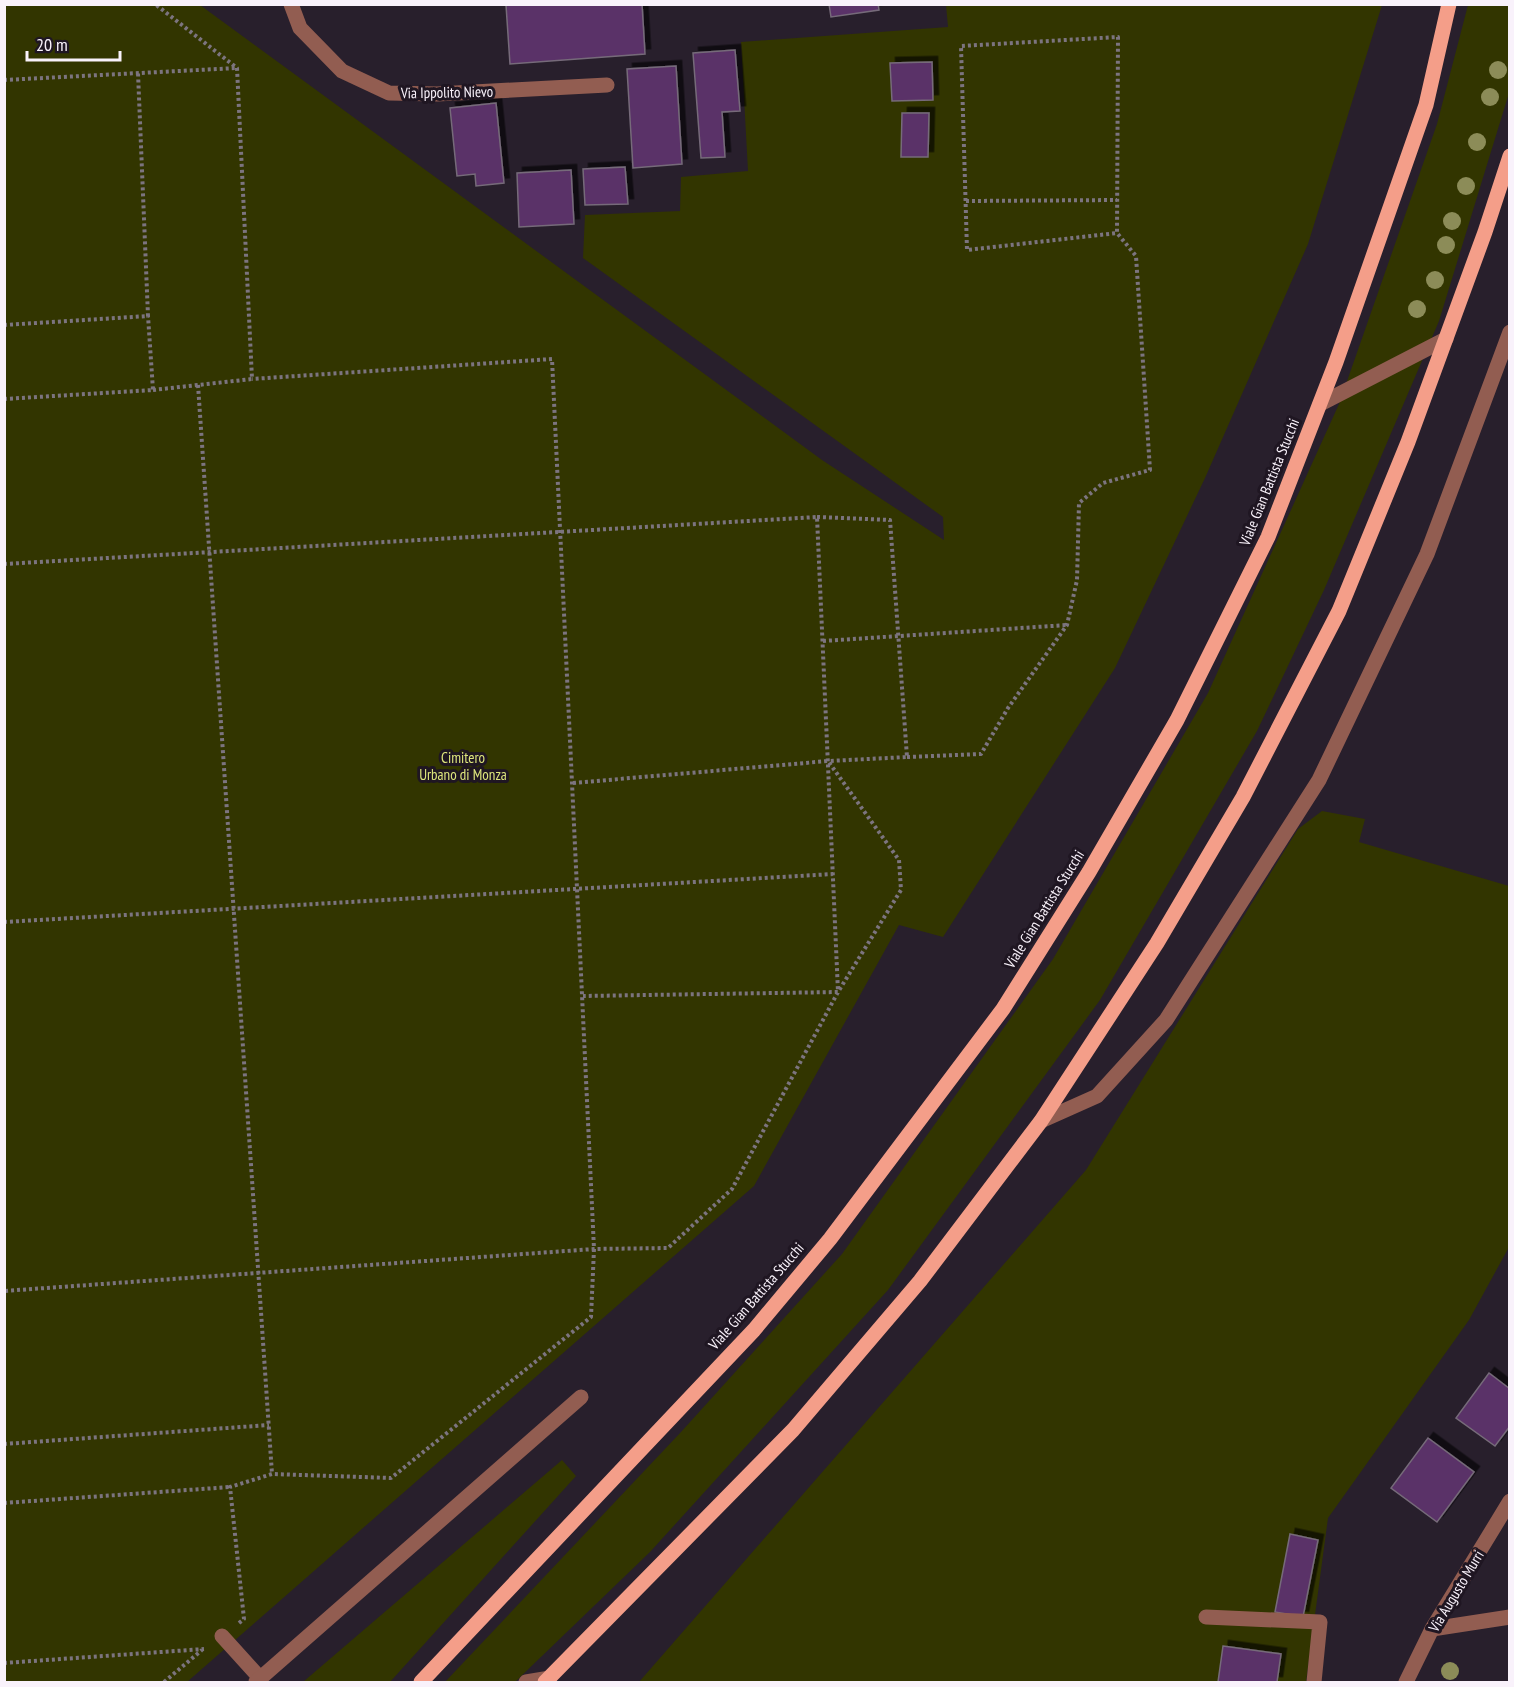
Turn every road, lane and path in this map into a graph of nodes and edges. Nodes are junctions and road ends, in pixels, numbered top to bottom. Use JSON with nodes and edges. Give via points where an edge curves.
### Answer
{"nodes":[{"id":1,"x":156,"y":4,"type":"edge"},
{"id":2,"x":291,"y":4,"type":"edge"},
{"id":3,"x":1449,"y":4,"type":"edge"},
{"id":4,"x":237,"y":68,"type":"junction"},
{"id":5,"x":138,"y":73,"type":"junction"},
{"id":6,"x":4,"y":80,"type":"edge"},
{"id":7,"x":607,"y":85,"type":"dead end"},
{"id":8,"x":1509,"y":159,"type":"edge"},
{"id":9,"x":1117,"y":200,"type":"junction"},
{"id":10,"x":966,"y":201,"type":"junction"},
{"id":11,"x":1117,"y":233,"type":"junction"},
{"id":12,"x":148,"y":316,"type":"junction"},
{"id":13,"x":4,"y":325,"type":"edge"},
{"id":14,"x":1509,"y":332,"type":"edge"},
{"id":15,"x":1446,"y":339,"type":"junction"},
{"id":16,"x":252,"y":379,"type":"junction"},
{"id":17,"x":198,"y":385,"type":"junction"},
{"id":18,"x":153,"y":390,"type":"junction"},
{"id":19,"x":4,"y":399,"type":"edge"},
{"id":20,"x":1320,"y":404,"type":"junction"},
{"id":21,"x":818,"y":517,"type":"junction"},
{"id":22,"x":561,"y":531,"type":"junction"},
{"id":23,"x":210,"y":551,"type":"junction"},
{"id":24,"x":4,"y":564,"type":"edge"},
{"id":25,"x":1067,"y":625,"type":"junction"},
{"id":26,"x":898,"y":634,"type":"junction"},
{"id":27,"x":823,"y":641,"type":"junction"},
{"id":28,"x":907,"y":758,"type":"junction"},
{"id":29,"x":828,"y":761,"type":"junction"},
{"id":30,"x":573,"y":783,"type":"junction"},
{"id":31,"x":833,"y":874,"type":"junction"},
{"id":32,"x":578,"y":889,"type":"junction"},
{"id":33,"x":234,"y":909,"type":"junction"},
{"id":34,"x":4,"y":922,"type":"edge"},
{"id":35,"x":838,"y":992,"type":"junction"},
{"id":36,"x":583,"y":996,"type":"junction"},
{"id":37,"x":1041,"y":1121,"type":"junction"},
{"id":38,"x":594,"y":1249,"type":"junction"},
{"id":39,"x":259,"y":1274,"type":"junction"},
{"id":40,"x":4,"y":1291,"type":"edge"},
{"id":41,"x":581,"y":1397,"type":"dead end"},
{"id":42,"x":269,"y":1425,"type":"junction"},
{"id":43,"x":4,"y":1444,"type":"edge"},
{"id":44,"x":273,"y":1474,"type":"junction"},
{"id":45,"x":230,"y":1487,"type":"junction"},
{"id":46,"x":1509,"y":1501,"type":"edge"},
{"id":47,"x":4,"y":1503,"type":"edge"},
{"id":48,"x":1206,"y":1617,"type":"dead end"},
{"id":49,"x":1509,"y":1617,"type":"edge"},
{"id":50,"x":1432,"y":1629,"type":"junction"},
{"id":51,"x":222,"y":1636,"type":"junction"},
{"id":52,"x":204,"y":1649,"type":"junction"},
{"id":53,"x":4,"y":1663,"type":"edge"},
{"id":54,"x":258,"y":1680,"type":"edge"},
{"id":55,"x":547,"y":1680,"type":"edge"},
{"id":56,"x":164,"y":1683,"type":"edge"},
{"id":57,"x":421,"y":1683,"type":"edge"},
{"id":58,"x":526,"y":1683,"type":"edge"},
{"id":59,"x":1314,"y":1683,"type":"edge"},
{"id":60,"x":1406,"y":1683,"type":"edge"}],
"edges":[{"from":1,"to":4,"type":"path"},
{"from":2,"to":7,"type":"street","name":"Via Ippolito Nievo","via":[[300,28],[342,71],[389,93]]},
{"from":3,"to":20,"type":"main road","name":"Viale Gian Battista Stucchi","via":[[1426,105]]},
{"from":4,"to":5,"type":"path"},
{"from":4,"to":16,"type":"path"},
{"from":5,"to":6,"type":"path"},
{"from":5,"to":12,"type":"path"},
{"from":8,"to":15,"type":"main road"},
{"from":9,"to":10,"type":"path"},
{"from":9,"to":10,"type":"path","via":[[1118,37],[961,46]]},
{"from":9,"to":11,"type":"path"},
{"from":10,"to":11,"type":"path","via":[[967,250]]},
{"from":11,"to":25,"type":"path","via":[[1136,256],[1150,470],[1102,483],[1079,502],[1077,580]]},
{"from":12,"to":13,"type":"path"},
{"from":12,"to":18,"type":"path"},
{"from":14,"to":37,"type":"street","via":[[1427,554],[1319,780],[1166,1020],[1097,1096]]},
{"from":15,"to":20,"type":"street"},
{"from":15,"to":37,"type":"main road","via":[[1339,611],[1254,776],[1157,943]]},
{"from":16,"to":17,"type":"path"},
{"from":16,"to":22,"type":"path","via":[[552,359]]},
{"from":17,"to":18,"type":"path"},
{"from":17,"to":23,"type":"path"},
{"from":18,"to":19,"type":"path"},
{"from":20,"to":57,"type":"main road","name":"Viale Gian Battista Stucchi","via":[[1268,537],[1177,720],[1089,873],[1003,1009],[830,1239],[754,1330]]},
{"from":21,"to":22,"type":"path"},
{"from":21,"to":26,"type":"path","via":[[890,520]]},
{"from":21,"to":27,"type":"path"},
{"from":22,"to":23,"type":"path"},
{"from":22,"to":30,"type":"path"},
{"from":23,"to":24,"type":"path"},
{"from":23,"to":33,"type":"path"},
{"from":25,"to":26,"type":"path"},
{"from":25,"to":28,"type":"path","via":[[1008,708],[981,754]]},
{"from":26,"to":27,"type":"path"},
{"from":26,"to":28,"type":"path"},
{"from":27,"to":29,"type":"path"},
{"from":28,"to":29,"type":"path"},
{"from":29,"to":30,"type":"path"},
{"from":29,"to":31,"type":"path"},
{"from":29,"to":35,"type":"path","via":[[899,860],[901,890]]},
{"from":30,"to":32,"type":"path"},
{"from":31,"to":32,"type":"path"},
{"from":31,"to":35,"type":"path"},
{"from":32,"to":33,"type":"path"},
{"from":32,"to":36,"type":"path"},
{"from":33,"to":34,"type":"path"},
{"from":33,"to":39,"type":"path"},
{"from":35,"to":36,"type":"path"},
{"from":35,"to":38,"type":"path","via":[[732,1189],[668,1248]]},
{"from":36,"to":38,"type":"path"},
{"from":37,"to":55,"type":"main road","via":[[920,1281],[793,1430]]},
{"from":38,"to":39,"type":"path"},
{"from":38,"to":44,"type":"path","via":[[591,1317],[391,1478]]},
{"from":39,"to":40,"type":"path"},
{"from":39,"to":42,"type":"path"},
{"from":41,"to":54,"type":"street"},
{"from":42,"to":43,"type":"path"},
{"from":42,"to":44,"type":"path"},
{"from":44,"to":45,"type":"path"},
{"from":45,"to":47,"type":"path"},
{"from":45,"to":51,"type":"path","via":[[244,1618]]},
{"from":46,"to":50,"type":"street","name":"Via Augusto Murri"},
{"from":48,"to":59,"type":"street","via":[[1320,1622]]},
{"from":49,"to":50,"type":"street"},
{"from":50,"to":60,"type":"street","name":"Via Augusto Murri"},
{"from":51,"to":52,"type":"path"},
{"from":51,"to":54,"type":"street"},
{"from":52,"to":53,"type":"path"},
{"from":52,"to":56,"type":"path"},
{"from":55,"to":58,"type":"street"}]}
